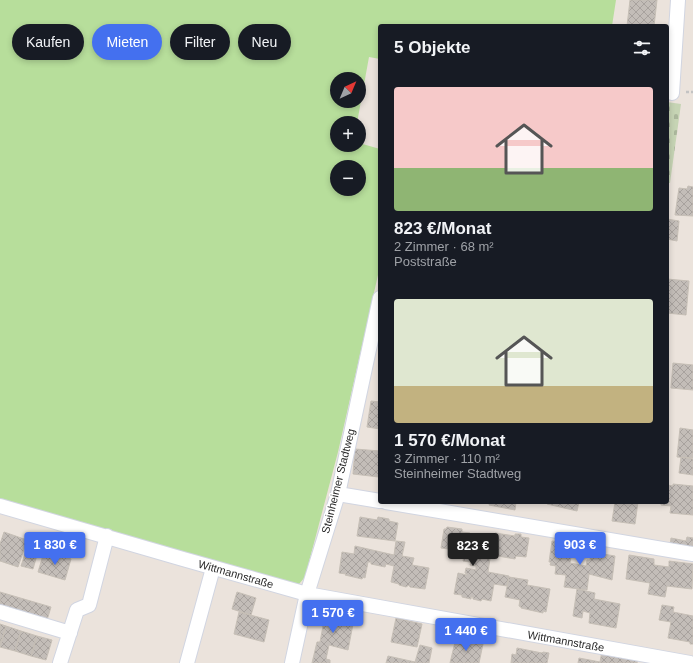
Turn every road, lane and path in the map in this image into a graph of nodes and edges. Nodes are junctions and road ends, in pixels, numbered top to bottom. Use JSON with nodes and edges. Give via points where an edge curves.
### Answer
{"nodes":[{"id":1,"x":678,"y":0,"type":"edge"},
{"id":2,"x":672,"y":94,"type":"dead end"},
{"id":3,"x":378,"y":307,"type":"edge"},
{"id":4,"x":338,"y":494,"type":"junction"},
{"id":5,"x":378,"y":501,"type":"edge"},
{"id":6,"x":398,"y":504,"type":"edge"},
{"id":7,"x":0,"y":506,"type":"edge"},
{"id":8,"x":107,"y":536,"type":"junction"},
{"id":9,"x":693,"y":554,"type":"edge"},
{"id":10,"x":213,"y":568,"type":"junction"},
{"id":11,"x":307,"y":594,"type":"junction"},
{"id":12,"x":0,"y":612,"type":"edge"},
{"id":13,"x":70,"y":633,"type":"junction"},
{"id":14,"x":60,"y":663,"type":"edge"},
{"id":15,"x":187,"y":663,"type":"edge"},
{"id":16,"x":292,"y":663,"type":"edge"},
{"id":17,"x":690,"y":663,"type":"edge"}],
"edges":[{"from":1,"to":2,"type":"street"},
{"from":3,"to":4,"type":"street","name":"Steinheimer Stadtweg"},
{"from":4,"to":5,"type":"street"},
{"from":4,"to":11,"type":"street","name":"Steinheimer Stadtweg"},
{"from":6,"to":9,"type":"street"},
{"from":7,"to":8,"type":"street","name":"Wittmannstraße"},
{"from":8,"to":10,"type":"street","name":"Wittmannstraße"},
{"from":8,"to":13,"type":"street","via":[[89,605],[77,610]]},
{"from":10,"to":11,"type":"street","name":"Wittmannstraße"},
{"from":10,"to":15,"type":"street"},
{"from":11,"to":16,"type":"street","name":"Steinheimer Stadtweg"},
{"from":11,"to":17,"type":"street","name":"Wittmannstraße"},
{"from":12,"to":13,"type":"street"},
{"from":13,"to":14,"type":"street"}]}
